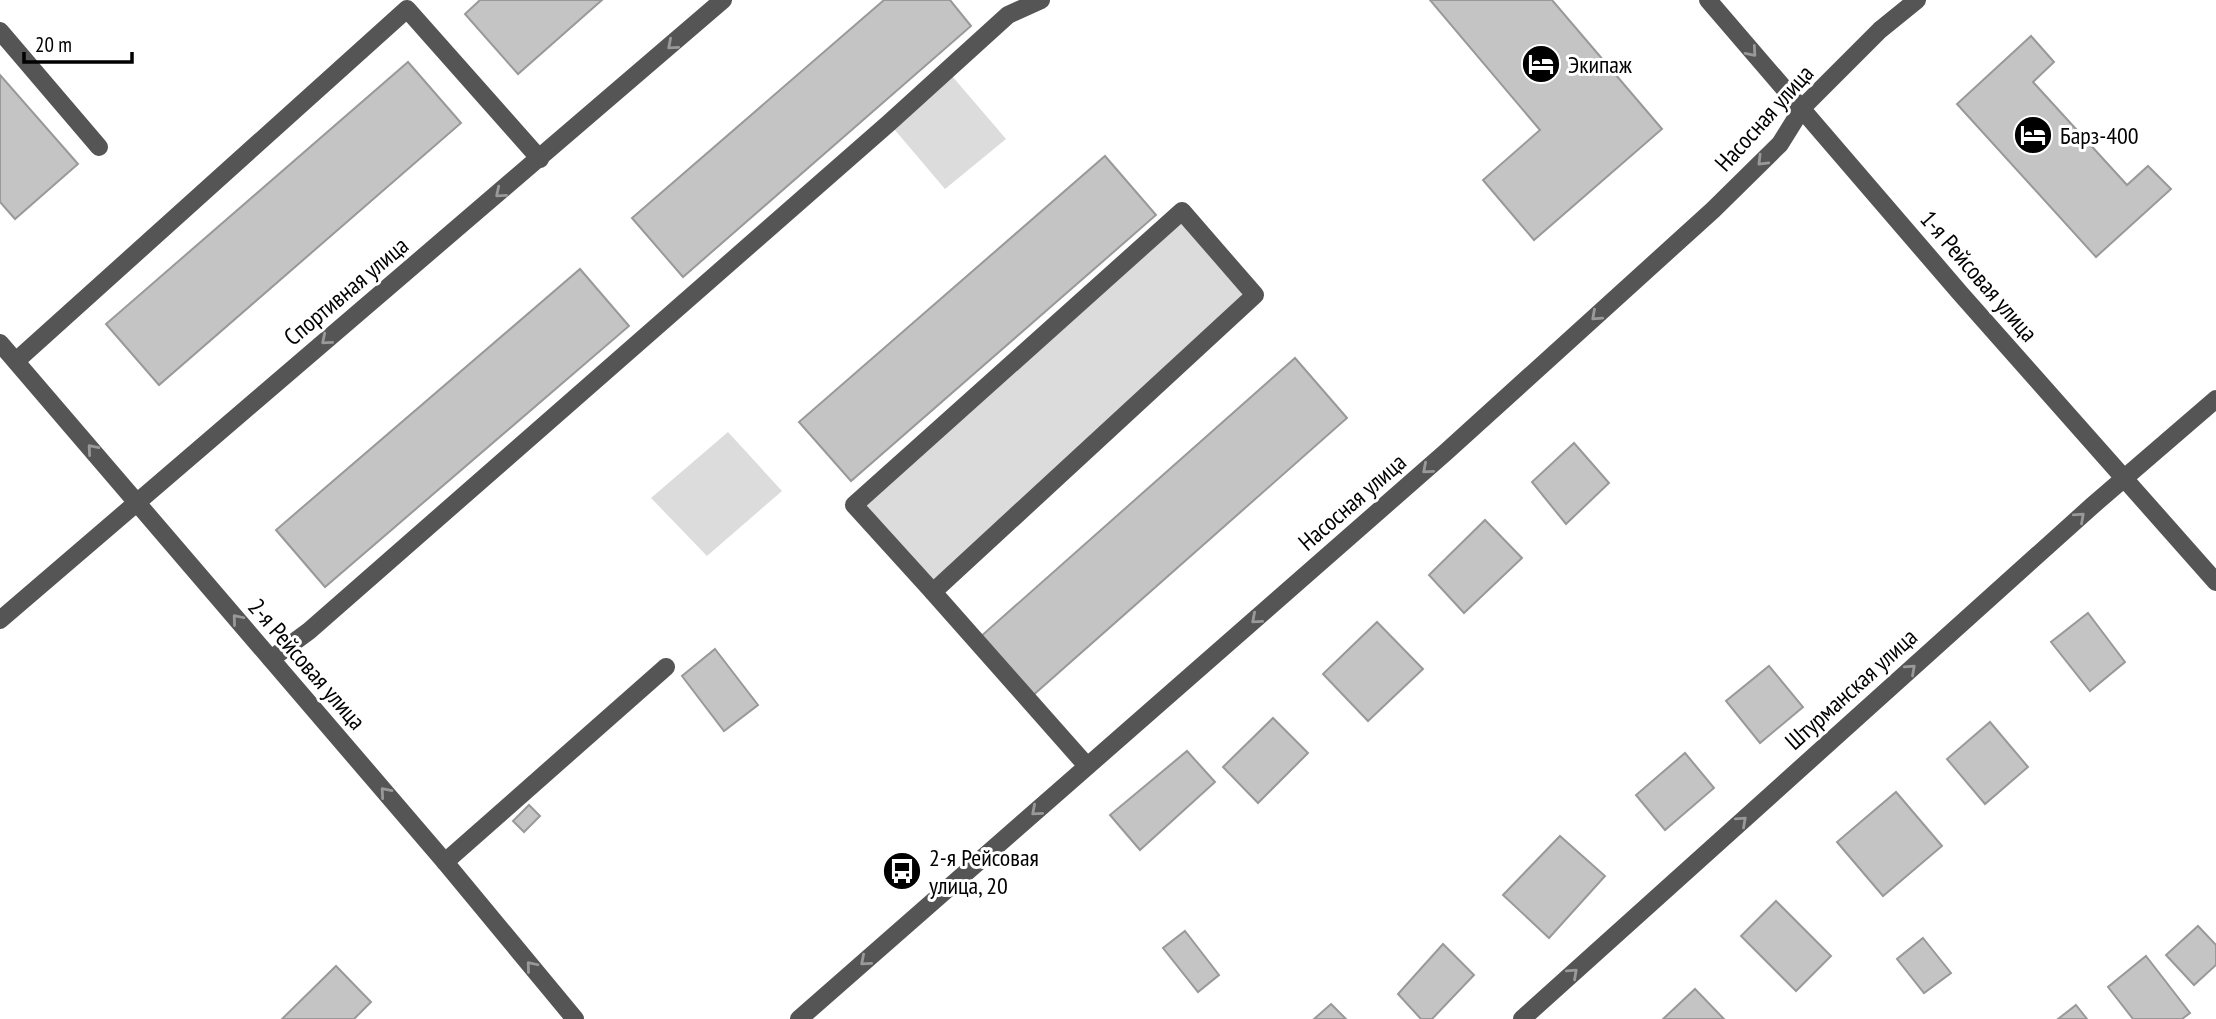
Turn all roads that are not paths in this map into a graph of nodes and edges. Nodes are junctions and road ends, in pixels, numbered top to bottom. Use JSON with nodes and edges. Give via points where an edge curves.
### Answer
{"nodes":[{"id":1,"x":723,"y":0,"type":"edge"},
{"id":2,"x":1041,"y":0,"type":"edge"},
{"id":3,"x":1708,"y":0,"type":"edge"},
{"id":4,"x":1917,"y":0,"type":"edge"},
{"id":5,"x":408,"y":3,"type":"edge"},
{"id":6,"x":0,"y":31,"type":"edge"},
{"id":7,"x":1803,"y":107,"type":"junction"},
{"id":8,"x":99,"y":147,"type":"dead end"},
{"id":9,"x":540,"y":159,"type":"junction"},
{"id":10,"x":0,"y":343,"type":"edge"},
{"id":11,"x":16,"y":361,"type":"junction"},
{"id":12,"x":2216,"y":399,"type":"edge"},
{"id":13,"x":2124,"y":478,"type":"junction"},
{"id":14,"x":136,"y":501,"type":"junction"},
{"id":15,"x":2216,"y":582,"type":"edge"},
{"id":16,"x":933,"y":592,"type":"junction"},
{"id":17,"x":0,"y":620,"type":"edge"},
{"id":18,"x":271,"y":659,"type":"junction"},
{"id":19,"x":666,"y":667,"type":"dead end"},
{"id":20,"x":1087,"y":766,"type":"junction"},
{"id":21,"x":445,"y":862,"type":"junction"},
{"id":22,"x":575,"y":1019,"type":"edge"},
{"id":23,"x":799,"y":1019,"type":"edge"},
{"id":24,"x":1522,"y":1019,"type":"edge"}],
"edges":[{"from":1,"to":9,"type":"street","name":"Спортивная улица","one_way":true},
{"from":2,"to":18,"type":"street","via":[[1008,15],[319,622]]},
{"from":3,"to":7,"type":"street","name":"1-я Рейсовая улица","one_way":true},
{"from":4,"to":7,"type":"street","name":"Насосная улица"},
{"from":5,"to":9,"type":"street"},
{"from":5,"to":11,"type":"street"},
{"from":6,"to":8,"type":"street"},
{"from":7,"to":13,"type":"street","name":"1-я Рейсовая улица"},
{"from":7,"to":20,"type":"street","name":"Насосная улица","one_way":true,"via":[[1780,144],[1713,210],[1446,452]]},
{"from":9,"to":14,"type":"street","name":"Спортивная улица","one_way":true},
{"from":10,"to":11,"type":"street","name":"2-я Рейсовая улица"},
{"from":14,"to":11,"type":"street","name":"2-я Рейсовая улица","one_way":true},
{"from":12,"to":13,"type":"street","name":"Штурманская улица"},
{"from":13,"to":15,"type":"street","name":"1-я Рейсовая улица"},
{"from":24,"to":13,"type":"street","name":"Штурманская улица","one_way":true},
{"from":14,"to":17,"type":"street","name":"Спортивная улица"},
{"from":18,"to":14,"type":"street","name":"2-я Рейсовая улица","one_way":true},
{"from":16,"to":16,"type":"street","via":[[1255,295],[1182,211],[854,506]]},
{"from":16,"to":20,"type":"street"},
{"from":21,"to":18,"type":"street","name":"2-я Рейсовая улица","one_way":true},
{"from":19,"to":21,"type":"street"},
{"from":20,"to":23,"type":"street","name":"Насосная улица","one_way":true},
{"from":22,"to":21,"type":"street","name":"2-я Рейсовая улица","one_way":true}]}
